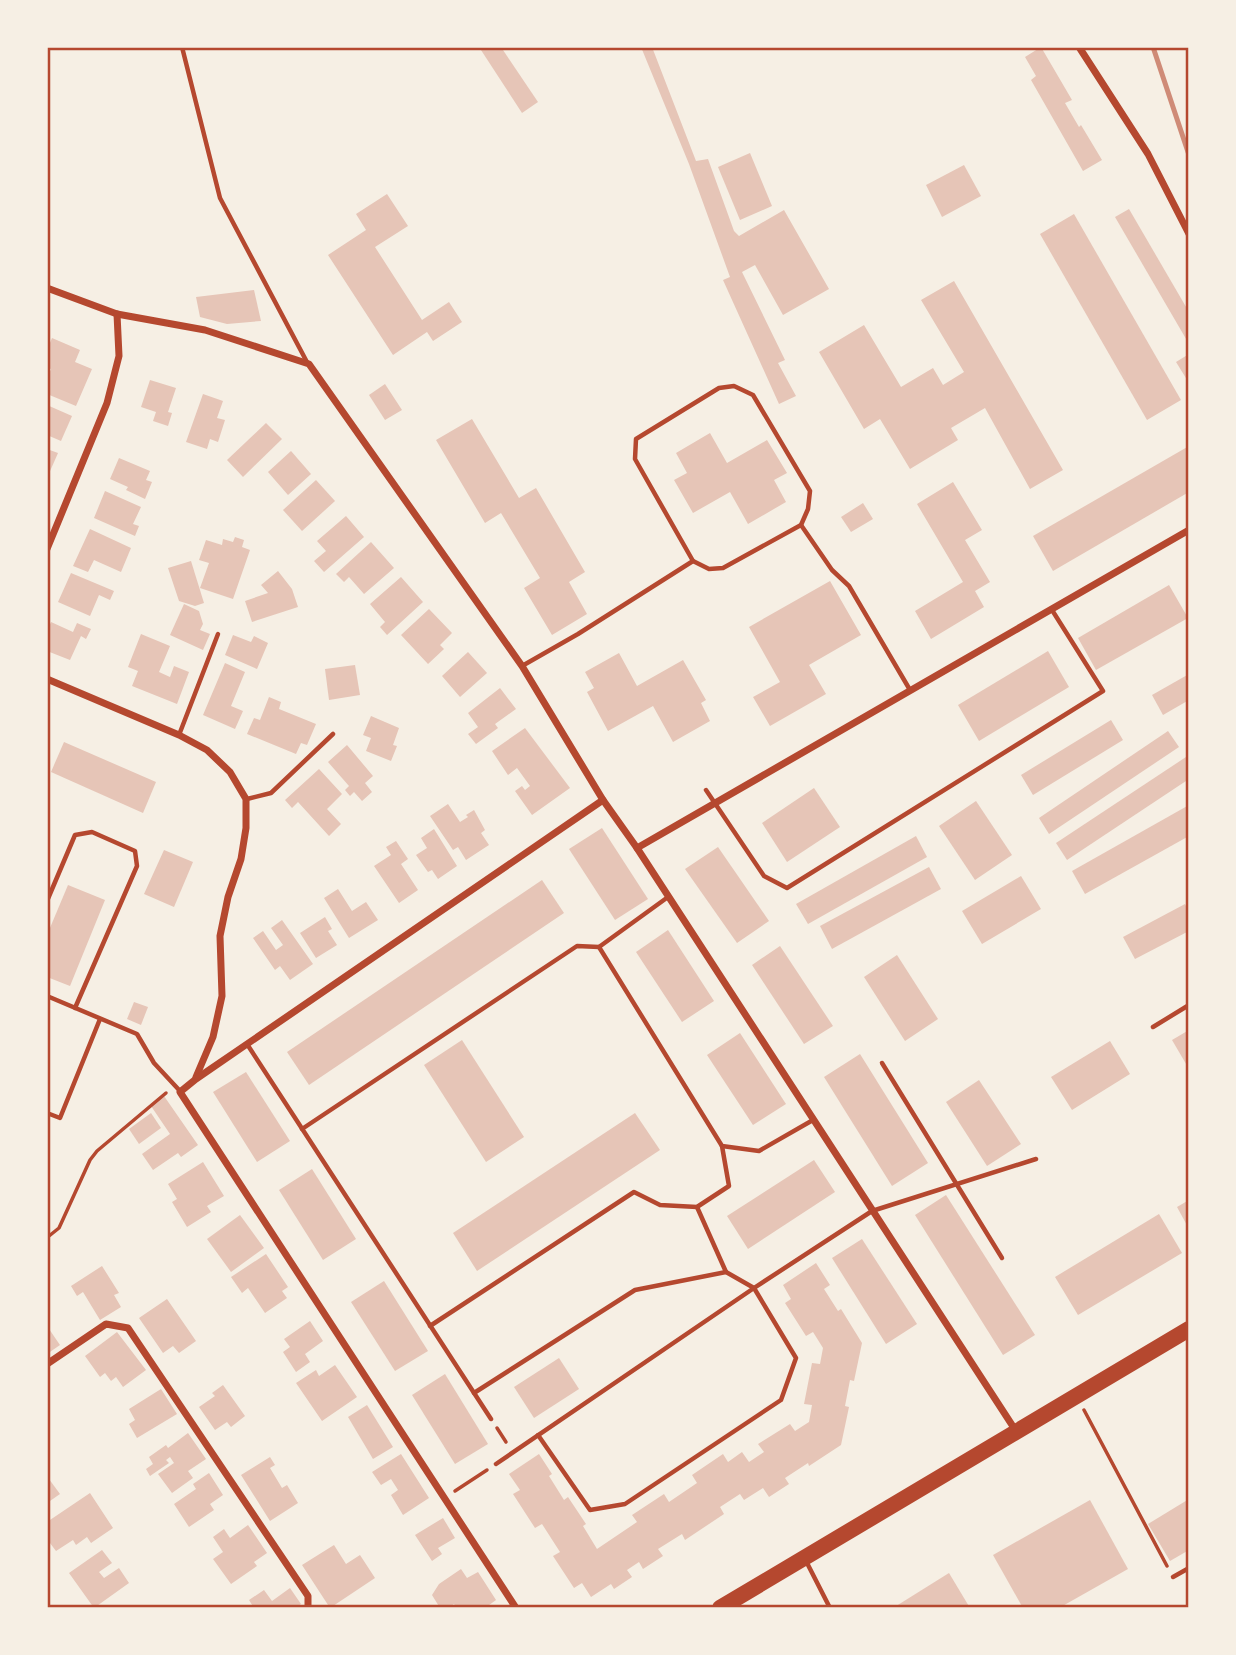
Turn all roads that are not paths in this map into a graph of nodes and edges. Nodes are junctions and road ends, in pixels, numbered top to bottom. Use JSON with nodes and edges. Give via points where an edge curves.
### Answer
{"nodes":[{"id":1,"x":183,"y":47,"type":"edge"},
{"id":2,"x":1079,"y":47,"type":"edge"},
{"id":3,"x":1189,"y":234,"type":"edge"},
{"id":4,"x":47,"y":288,"type":"edge"},
{"id":5,"x":117,"y":314,"type":"junction"},
{"id":6,"x":309,"y":364,"type":"junction"},
{"id":7,"x":801,"y":525,"type":"junction"},
{"id":8,"x":1188,"y":532,"type":"edge"},
{"id":9,"x":47,"y":549,"type":"edge"},
{"id":10,"x":694,"y":561,"type":"junction"},
{"id":11,"x":1052,"y":609,"type":"junction"},
{"id":12,"x":218,"y":634,"type":"dead end"},
{"id":13,"x":522,"y":666,"type":"junction"},
{"id":14,"x":47,"y":679,"type":"edge"},
{"id":15,"x":910,"y":690,"type":"junction"},
{"id":16,"x":333,"y":734,"type":"dead end"},
{"id":17,"x":179,"y":735,"type":"junction"},
{"id":18,"x":706,"y":790,"type":"dead end"},
{"id":19,"x":246,"y":799,"type":"junction"},
{"id":20,"x":603,"y":800,"type":"junction"},
{"id":21,"x":715,"y":803,"type":"junction"},
{"id":22,"x":637,"y":848,"type":"junction"},
{"id":23,"x":669,"y":897,"type":"junction"},
{"id":24,"x":47,"y":901,"type":"edge"},
{"id":25,"x":599,"y":947,"type":"junction"},
{"id":26,"x":47,"y":996,"type":"edge"},
{"id":27,"x":1189,"y":1005,"type":"edge"},
{"id":28,"x":75,"y":1008,"type":"junction"},
{"id":29,"x":100,"y":1019,"type":"junction"},
{"id":30,"x":1153,"y":1027,"type":"dead end"},
{"id":31,"x":247,"y":1044,"type":"junction"},
{"id":32,"x":882,"y":1063,"type":"dead end"},
{"id":33,"x":196,"y":1079,"type":"junction"},
{"id":34,"x":180,"y":1092,"type":"junction"},
{"id":35,"x":47,"y":1113,"type":"edge"},
{"id":36,"x":813,"y":1120,"type":"junction"},
{"id":37,"x":302,"y":1129,"type":"junction"},
{"id":38,"x":722,"y":1146,"type":"junction"},
{"id":39,"x":1036,"y":1159,"type":"dead end"},
{"id":40,"x":956,"y":1184,"type":"junction"},
{"id":41,"x":697,"y":1207,"type":"junction"},
{"id":42,"x":872,"y":1211,"type":"junction"},
{"id":43,"x":1003,"y":1258,"type":"dead end"},
{"id":44,"x":726,"y":1272,"type":"junction"},
{"id":45,"x":754,"y":1289,"type":"junction"},
{"id":46,"x":430,"y":1326,"type":"junction"},
{"id":47,"x":1189,"y":1329,"type":"edge"},
{"id":48,"x":47,"y":1364,"type":"edge"},
{"id":49,"x":474,"y":1393,"type":"junction"},
{"id":50,"x":491,"y":1419,"type":"road end"},
{"id":51,"x":1017,"y":1431,"type":"junction"},
{"id":52,"x":538,"y":1435,"type":"junction"},
{"id":53,"x":496,"y":1464,"type":"road end"},
{"id":54,"x":805,"y":1557,"type":"junction"},
{"id":55,"x":1189,"y":1568,"type":"edge"},
{"id":56,"x":1173,"y":1577,"type":"road end"},
{"id":57,"x":308,"y":1608,"type":"edge"},
{"id":58,"x":516,"y":1608,"type":"edge"},
{"id":59,"x":720,"y":1608,"type":"edge"},
{"id":60,"x":830,"y":1608,"type":"edge"}],
"edges":[{"from":1,"to":6,"type":"lane","via":[[220,198]]},
{"from":2,"to":3,"type":"street","via":[[1149,154]]},
{"from":4,"to":5,"type":"street"},
{"from":5,"to":6,"type":"street","via":[[205,330]]},
{"from":5,"to":9,"type":"street","via":[[119,356],[107,403]]},
{"from":6,"to":13,"type":"street"},
{"from":7,"to":10,"type":"lane","via":[[723,568],[709,569]]},
{"from":7,"to":10,"type":"lane","via":[[810,491],[753,395],[734,386],[719,388],[636,439],[635,459]]},
{"from":7,"to":15,"type":"lane","via":[[849,586]]},
{"from":8,"to":11,"type":"street"},
{"from":10,"to":13,"type":"lane"},
{"from":11,"to":15,"type":"street"},
{"from":11,"to":21,"type":"lane","via":[[1103,691],[787,888],[764,876]]},
{"from":12,"to":17,"type":"lane"},
{"from":13,"to":20,"type":"street"},
{"from":14,"to":17,"type":"street"},
{"from":15,"to":21,"type":"street"},
{"from":16,"to":19,"type":"lane","via":[[271,793]]},
{"from":17,"to":19,"type":"street","via":[[207,750],[230,772]]},
{"from":18,"to":21,"type":"lane"},
{"from":19,"to":33,"type":"street","via":[[241,859],[220,936],[222,996],[213,1037]]},
{"from":20,"to":22,"type":"street"},
{"from":20,"to":31,"type":"street"},
{"from":21,"to":22,"type":"street"},
{"from":22,"to":23,"type":"street"},
{"from":23,"to":25,"type":"lane"},
{"from":23,"to":36,"type":"street"},
{"from":24,"to":28,"type":"lane","via":[[75,835],[92,832],[135,851],[137,866]]},
{"from":25,"to":37,"type":"lane","via":[[577,946]]},
{"from":25,"to":38,"type":"lane"},
{"from":26,"to":28,"type":"lane"},
{"from":27,"to":30,"type":"lane"},
{"from":28,"to":29,"type":"lane"},
{"from":29,"to":34,"type":"lane","via":[[137,1034],[154,1063]]},
{"from":29,"to":35,"type":"lane","via":[[60,1118]]},
{"from":31,"to":33,"type":"street"},
{"from":31,"to":37,"type":"lane"},
{"from":32,"to":40,"type":"lane"},
{"from":33,"to":34,"type":"street"},
{"from":34,"to":58,"type":"street"},
{"from":36,"to":38,"type":"lane","via":[[759,1151]]},
{"from":36,"to":42,"type":"street"},
{"from":37,"to":46,"type":"lane"},
{"from":38,"to":41,"type":"lane","via":[[729,1186]]},
{"from":39,"to":40,"type":"lane"},
{"from":40,"to":42,"type":"lane"},
{"from":40,"to":43,"type":"lane"},
{"from":41,"to":44,"type":"lane"},
{"from":41,"to":46,"type":"lane","via":[[660,1205],[634,1192]]},
{"from":42,"to":45,"type":"lane"},
{"from":42,"to":51,"type":"street"},
{"from":44,"to":45,"type":"lane"},
{"from":44,"to":49,"type":"lane","via":[[635,1290]]},
{"from":45,"to":52,"type":"lane"},
{"from":45,"to":52,"type":"lane","via":[[796,1358],[781,1401],[625,1504],[590,1510]]},
{"from":46,"to":49,"type":"lane"},
{"from":47,"to":51,"type":"highway"},
{"from":48,"to":57,"type":"street","via":[[106,1324],[128,1328],[308,1596]]},
{"from":49,"to":50,"type":"lane"},
{"from":51,"to":54,"type":"highway"},
{"from":52,"to":53,"type":"lane"},
{"from":54,"to":59,"type":"highway"},
{"from":54,"to":60,"type":"lane"},
{"from":55,"to":56,"type":"lane"}]}
